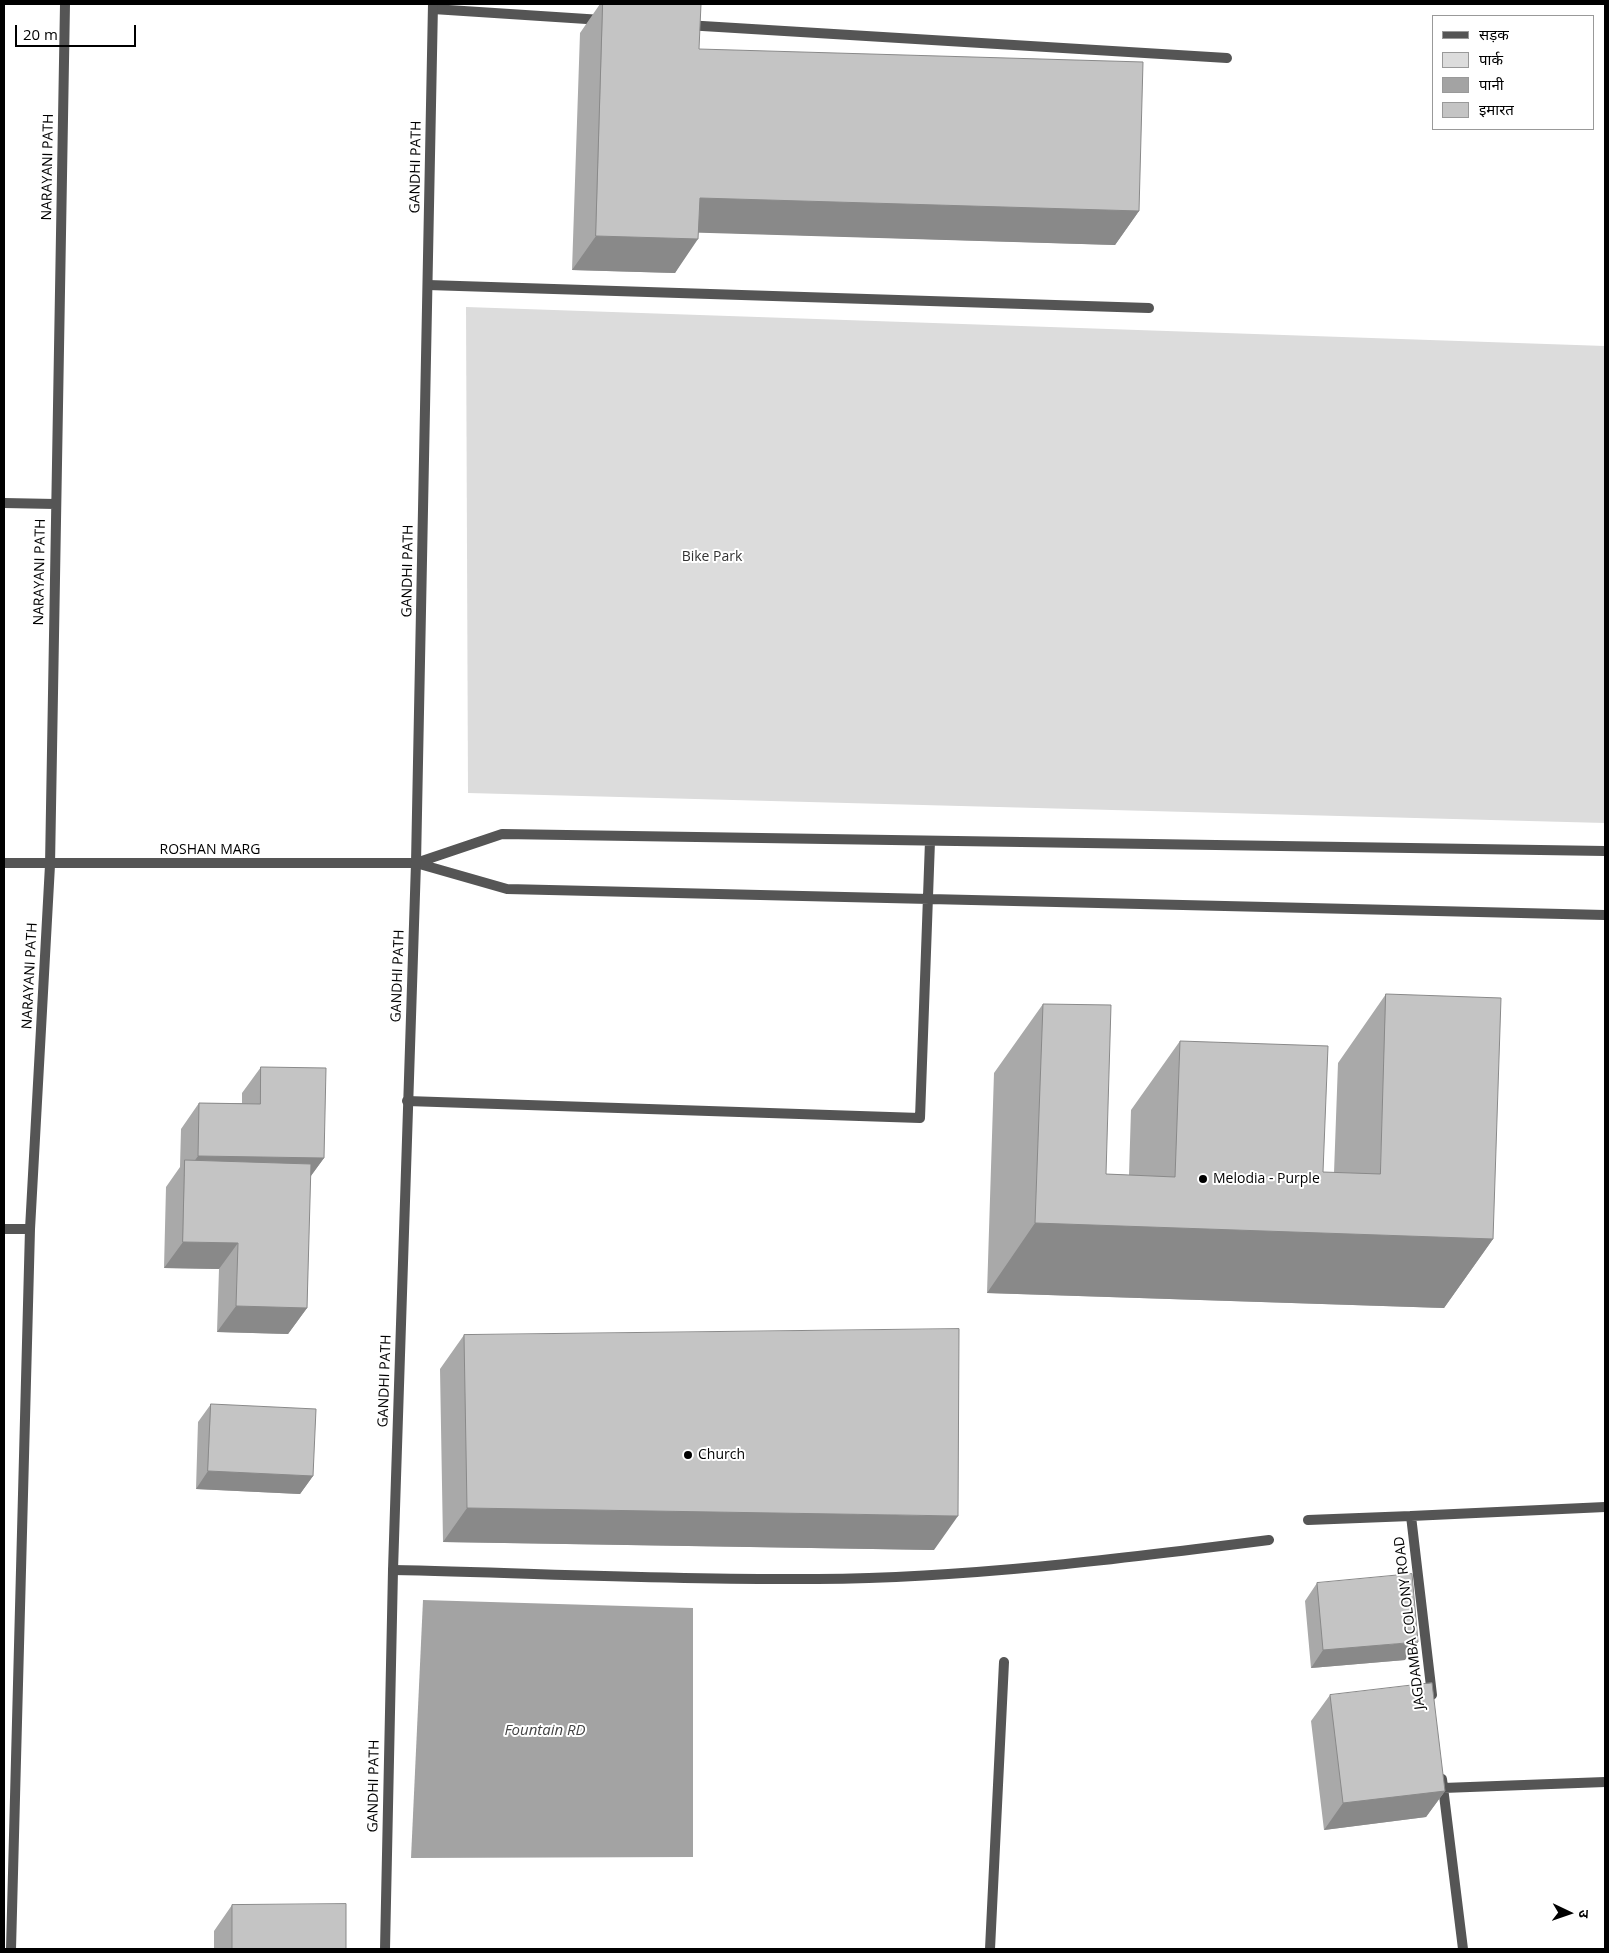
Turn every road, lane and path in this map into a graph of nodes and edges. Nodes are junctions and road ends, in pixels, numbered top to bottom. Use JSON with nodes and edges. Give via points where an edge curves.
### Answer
{"nodes":[{"id":1,"x":65,"y":4,"type":"edge"},
{"id":2,"x":433,"y":6,"type":"edge"},
{"id":3,"x":616,"y":20,"type":"edge"},
{"id":4,"x":675,"y":24,"type":"edge"},
{"id":5,"x":1227,"y":58,"type":"dead end"},
{"id":6,"x":428,"y":285,"type":"junction"},
{"id":7,"x":1148,"y":308,"type":"dead end"},
{"id":8,"x":4,"y":502,"type":"edge"},
{"id":9,"x":55,"y":504,"type":"junction"},
{"id":10,"x":930,"y":841,"type":"junction"},
{"id":11,"x":1605,"y":851,"type":"edge"},
{"id":12,"x":4,"y":863,"type":"edge"},
{"id":13,"x":416,"y":863,"type":"junction"},
{"id":14,"x":50,"y":865,"type":"junction"},
{"id":15,"x":928,"y":900,"type":"junction"},
{"id":16,"x":1605,"y":916,"type":"edge"},
{"id":17,"x":407,"y":1101,"type":"junction"},
{"id":18,"x":4,"y":1229,"type":"edge"},
{"id":19,"x":30,"y":1229,"type":"junction"},
{"id":20,"x":1605,"y":1506,"type":"edge"},
{"id":21,"x":1411,"y":1516,"type":"junction"},
{"id":22,"x":1308,"y":1520,"type":"dead end"},
{"id":23,"x":1269,"y":1540,"type":"dead end"},
{"id":24,"x":393,"y":1570,"type":"junction"},
{"id":25,"x":1004,"y":1662,"type":"dead end"},
{"id":26,"x":1434,"y":1710,"type":"edge"},
{"id":27,"x":1441,"y":1769,"type":"edge"},
{"id":28,"x":1605,"y":1782,"type":"edge"},
{"id":29,"x":1443,"y":1788,"type":"junction"},
{"id":30,"x":11,"y":1949,"type":"edge"},
{"id":31,"x":385,"y":1949,"type":"edge"},
{"id":32,"x":990,"y":1949,"type":"edge"},
{"id":33,"x":1463,"y":1949,"type":"edge"}],
"edges":[{"from":1,"to":9,"type":"street","name":"NARAYANI PATH"},
{"from":2,"to":3,"type":"street"},
{"from":2,"to":6,"type":"street","name":"GANDHI PATH"},
{"from":4,"to":5,"type":"street"},
{"from":6,"to":7,"type":"street"},
{"from":6,"to":13,"type":"street","name":"GANDHI PATH"},
{"from":8,"to":9,"type":"street"},
{"from":9,"to":14,"type":"street","name":"NARAYANI PATH"},
{"from":10,"to":11,"type":"street"},
{"from":10,"to":13,"type":"street","via":[[502,834]]},
{"from":10,"to":15,"type":"street"},
{"from":12,"to":14,"type":"street","name":"ROSHAN MARG"},
{"from":13,"to":14,"type":"street","name":"ROSHAN MARG"},
{"from":13,"to":15,"type":"street","via":[[507,889]]},
{"from":13,"to":17,"type":"street","name":"GANDHI PATH"},
{"from":14,"to":19,"type":"street","name":"NARAYANI PATH"},
{"from":15,"to":16,"type":"street"},
{"from":15,"to":17,"type":"street","via":[[920,1118]]},
{"from":17,"to":24,"type":"street","name":"GANDHI PATH"},
{"from":18,"to":19,"type":"street"},
{"from":19,"to":30,"type":"street","name":"NARAYANI PATH"},
{"from":20,"to":21,"type":"street","name":"JAGDAMBA COLONY ROAD"},
{"from":21,"to":22,"type":"street"},
{"from":21,"to":26,"type":"street","name":"JAGDAMBA COLONY ROAD"},
{"from":23,"to":24,"type":"street","via":[[1082,1564],[818,1579]]},
{"from":24,"to":31,"type":"street","name":"GANDHI PATH"},
{"from":25,"to":32,"type":"street"},
{"from":27,"to":29,"type":"street"},
{"from":28,"to":29,"type":"street"},
{"from":29,"to":33,"type":"street"}]}
